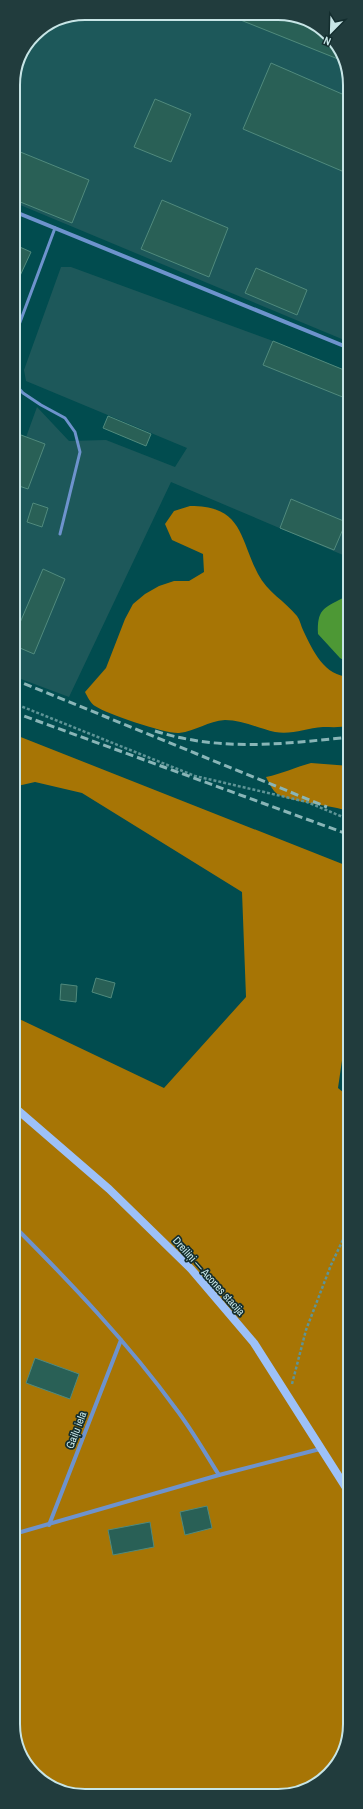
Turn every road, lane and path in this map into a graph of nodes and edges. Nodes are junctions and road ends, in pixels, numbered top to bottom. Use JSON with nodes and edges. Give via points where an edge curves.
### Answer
{"nodes":[{"id":1,"x":20,"y":214,"type":"edge"},
{"id":2,"x":55,"y":228,"type":"junction"},
{"id":3,"x":20,"y":322,"type":"edge"},
{"id":4,"x":343,"y":345,"type":"edge"},
{"id":5,"x":20,"y":390,"type":"edge"},
{"id":6,"x":60,"y":534,"type":"dead end"},
{"id":7,"x":20,"y":706,"type":"edge"},
{"id":8,"x":343,"y":817,"type":"edge"},
{"id":9,"x":20,"y":1112,"type":"edge"},
{"id":10,"x":20,"y":1232,"type":"edge"},
{"id":11,"x":343,"y":1240,"type":"edge"},
{"id":12,"x":121,"y":1340,"type":"junction"},
{"id":13,"x":287,"y":1393,"type":"junction"},
{"id":14,"x":320,"y":1449,"type":"junction"},
{"id":15,"x":219,"y":1475,"type":"junction"},
{"id":16,"x":343,"y":1484,"type":"edge"},
{"id":17,"x":49,"y":1525,"type":"junction"},
{"id":18,"x":20,"y":1532,"type":"edge"}],
"edges":[{"from":1,"to":2,"type":"street"},
{"from":2,"to":3,"type":"lane"},
{"from":2,"to":4,"type":"street"},
{"from":5,"to":6,"type":"lane","via":[[40,405],[65,418],[75,432],[80,452]]},
{"from":7,"to":8,"type":"path","via":[[196,776],[307,802]]},
{"from":9,"to":13,"type":"street","name":"Dreiliņi — Acones stacija","via":[[109,1189],[191,1269],[254,1343]]},
{"from":10,"to":12,"type":"street","via":[[66,1277]]},
{"from":11,"to":13,"type":"path","via":[[306,1330],[294,1381]]},
{"from":12,"to":15,"type":"street","via":[[177,1409]]},
{"from":12,"to":17,"type":"street","name":"Gaiļu iela"},
{"from":13,"to":14,"type":"street","name":"Dreiliņi — Acones stacija"},
{"from":14,"to":15,"type":"street"},
{"from":14,"to":16,"type":"street","name":"Dreiliņi — Acones stacija"},
{"from":15,"to":17,"type":"street"},
{"from":17,"to":18,"type":"street"}]}
